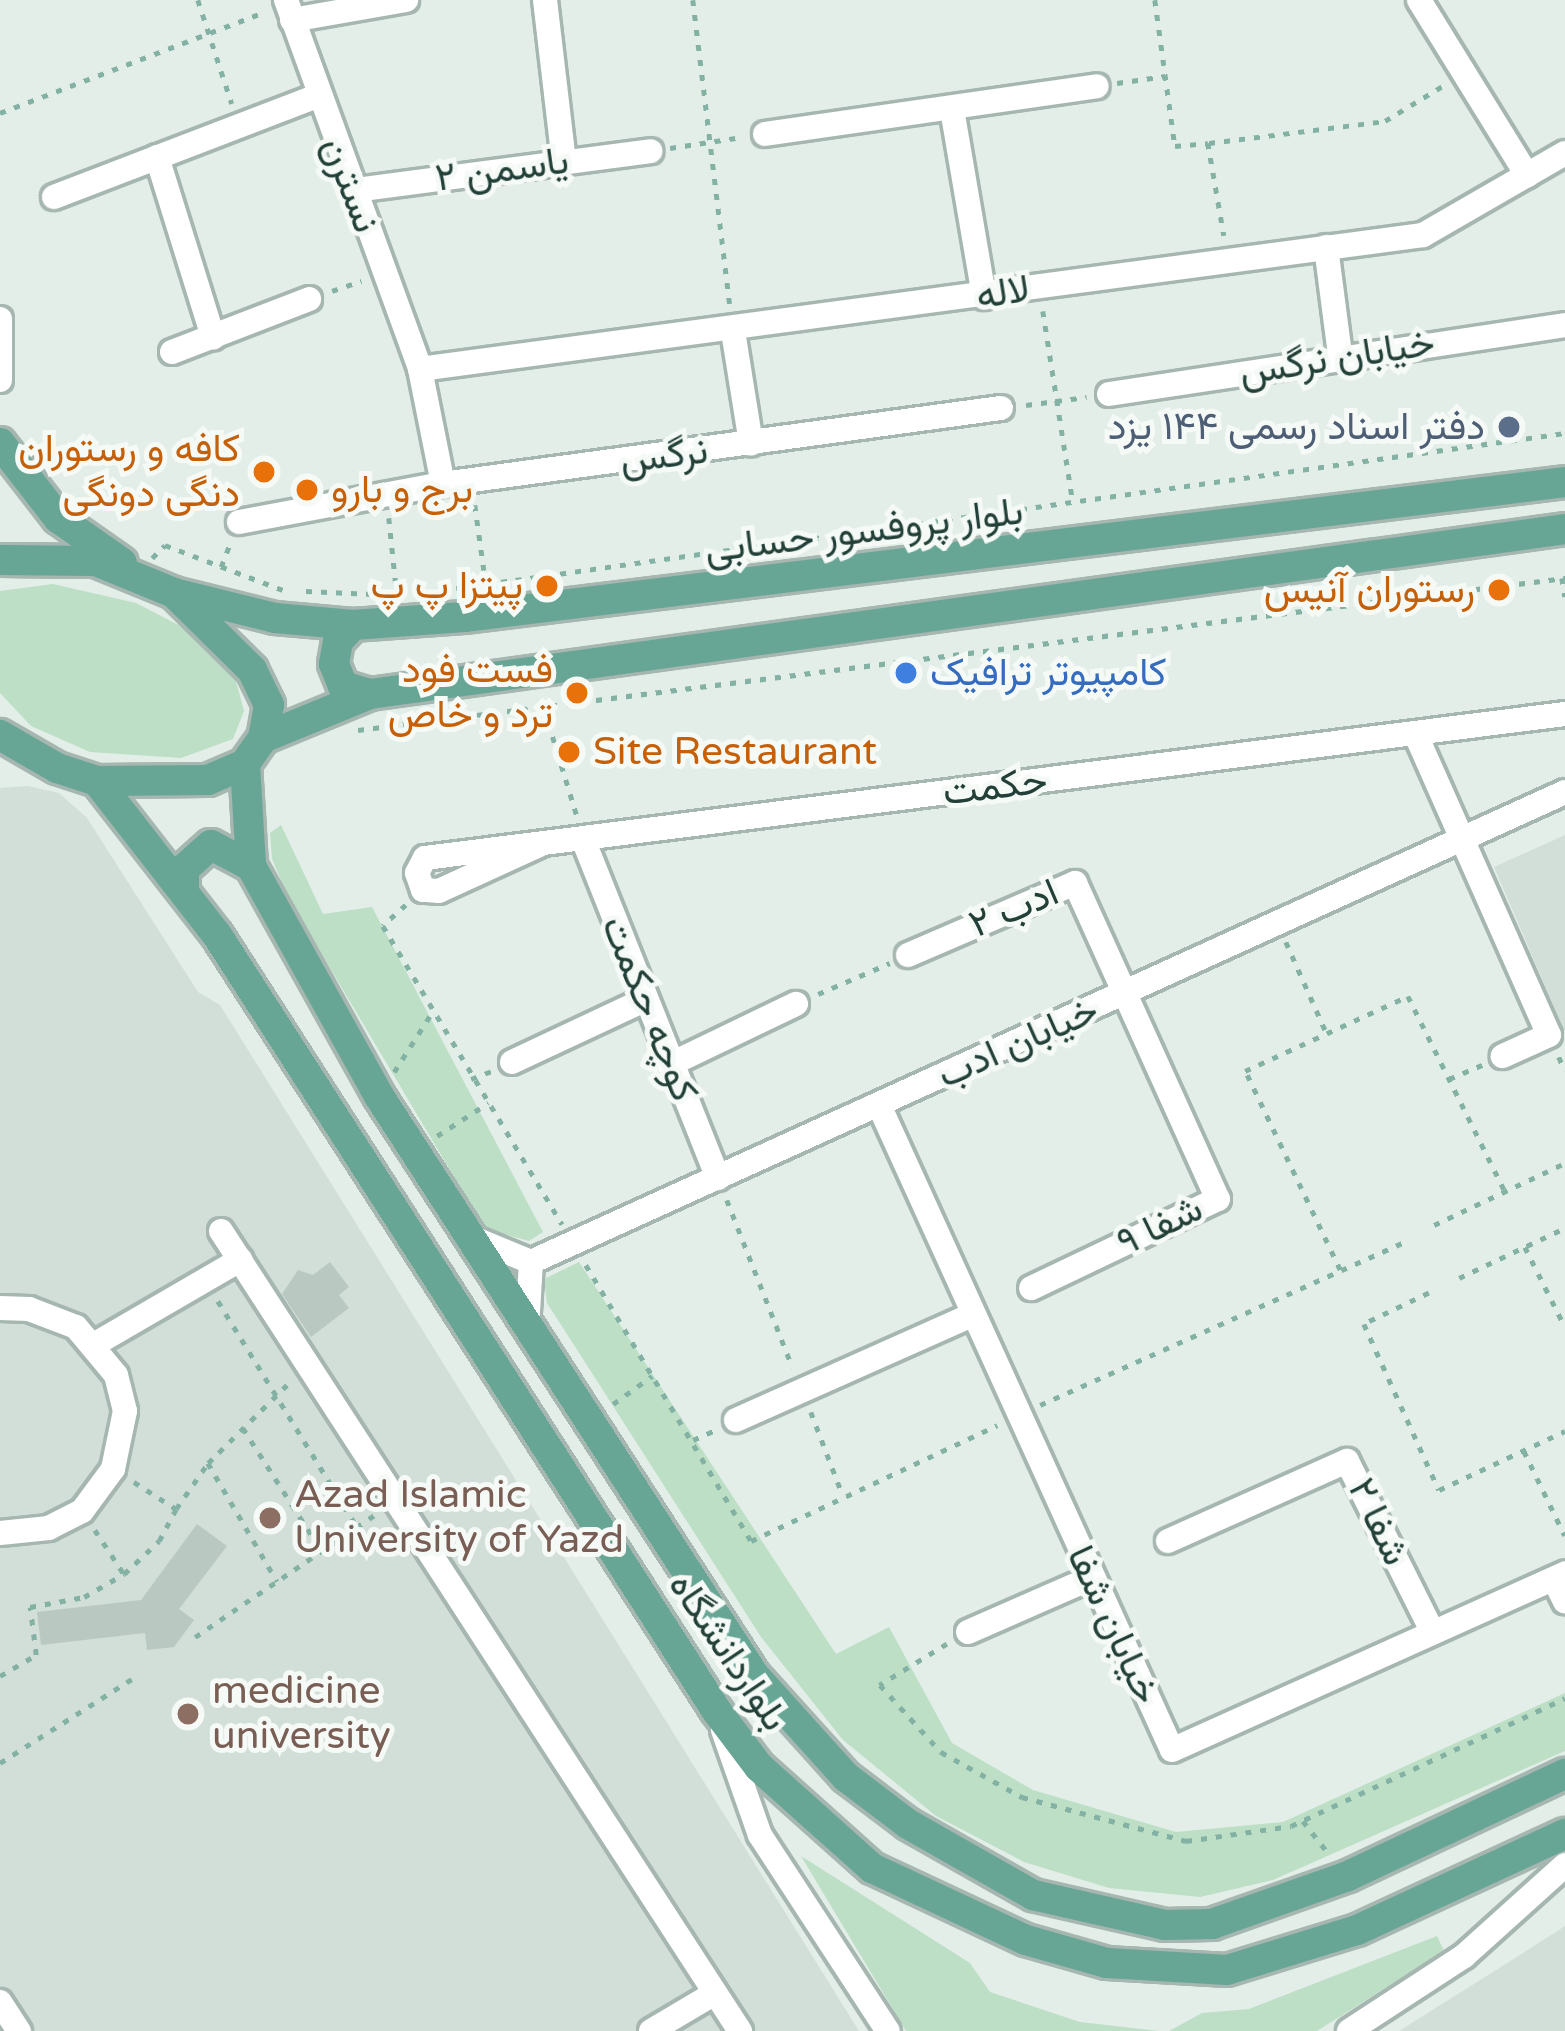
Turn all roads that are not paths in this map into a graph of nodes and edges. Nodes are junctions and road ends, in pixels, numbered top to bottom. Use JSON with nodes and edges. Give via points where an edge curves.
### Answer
{"nodes":[{"id":1,"x":406,"y":0,"type":"edge"},
{"id":2,"x":544,"y":0,"type":"edge"},
{"id":3,"x":1419,"y":0,"type":"edge"},
{"id":4,"x":289,"y":8,"type":"edge"},
{"id":5,"x":1097,"y":86,"type":"road end"},
{"id":6,"x":315,"y":97,"type":"junction"},
{"id":7,"x":952,"y":109,"type":"junction"},
{"id":8,"x":765,"y":134,"type":"road end"},
{"id":9,"x":650,"y":151,"type":"road end"},
{"id":10,"x":1565,"y":153,"type":"edge"},
{"id":11,"x":157,"y":157,"type":"junction"},
{"id":12,"x":564,"y":161,"type":"junction"},
{"id":13,"x":1527,"y":175,"type":"junction"},
{"id":14,"x":355,"y":190,"type":"junction"},
{"id":15,"x":54,"y":197,"type":"dead end"},
{"id":16,"x":1326,"y":247,"type":"junction"},
{"id":17,"x":984,"y":297,"type":"junction"},
{"id":18,"x":309,"y":299,"type":"road end"},
{"id":19,"x":0,"y":319,"type":"edge"},
{"id":20,"x":1565,"y":325,"type":"edge"},
{"id":21,"x":733,"y":331,"type":"junction"},
{"id":22,"x":213,"y":337,"type":"junction"},
{"id":23,"x":172,"y":352,"type":"dead end"},
{"id":24,"x":1340,"y":356,"type":"junction"},
{"id":25,"x":420,"y":369,"type":"junction"},
{"id":26,"x":0,"y":380,"type":"edge"},
{"id":27,"x":1109,"y":394,"type":"road end"},
{"id":28,"x":1001,"y":408,"type":"road end"},
{"id":29,"x":0,"y":442,"type":"edge"},
{"id":30,"x":751,"y":445,"type":"junction"},
{"id":31,"x":1565,"y":482,"type":"edge"},
{"id":32,"x":443,"y":484,"type":"junction"},
{"id":33,"x":239,"y":522,"type":"dead end"},
{"id":34,"x":1565,"y":529,"type":"edge"},
{"id":35,"x":0,"y":560,"type":"edge"},
{"id":36,"x":136,"y":573,"type":"junction"},
{"id":37,"x":174,"y":593,"type":"junction"},
{"id":38,"x":353,"y":626,"type":"junction"},
{"id":39,"x":370,"y":694,"type":"junction"},
{"id":40,"x":1565,"y":714,"type":"edge"},
{"id":41,"x":0,"y":734,"type":"edge"},
{"id":42,"x":1416,"y":735,"type":"junction"},
{"id":43,"x":263,"y":738,"type":"junction"},
{"id":44,"x":245,"y":764,"type":"junction"},
{"id":45,"x":0,"y":765,"type":"edge"},
{"id":46,"x":57,"y":768,"type":"junction"},
{"id":47,"x":97,"y":781,"type":"junction"},
{"id":48,"x":1565,"y":792,"type":"edge"},
{"id":49,"x":583,"y":838,"type":"junction"},
{"id":50,"x":1463,"y":843,"type":"junction"},
{"id":51,"x":539,"y":844,"type":"junction"},
{"id":52,"x":251,"y":866,"type":"junction"},
{"id":53,"x":184,"y":892,"type":"junction"},
{"id":54,"x":908,"y":955,"type":"road end"},
{"id":55,"x":1127,"y":994,"type":"junction"},
{"id":56,"x":642,"y":1000,"type":"junction"},
{"id":57,"x":796,"y":1004,"type":"road end"},
{"id":58,"x":1503,"y":1056,"type":"road end"},
{"id":59,"x":512,"y":1062,"type":"dead end"},
{"id":60,"x":669,"y":1065,"type":"junction"},
{"id":61,"x":879,"y":1105,"type":"junction"},
{"id":62,"x":718,"y":1178,"type":"junction"},
{"id":63,"x":464,"y":1230,"type":"junction"},
{"id":64,"x":221,"y":1231,"type":"dead end"},
{"id":65,"x":240,"y":1260,"type":"junction"},
{"id":66,"x":531,"y":1262,"type":"junction"},
{"id":67,"x":1031,"y":1288,"type":"dead end"},
{"id":68,"x":0,"y":1308,"type":"edge"},
{"id":69,"x":970,"y":1316,"type":"junction"},
{"id":70,"x":527,"y":1329,"type":"junction"},
{"id":71,"x":95,"y":1344,"type":"junction"},
{"id":72,"x":736,"y":1420,"type":"dead end"},
{"id":73,"x":0,"y":1533,"type":"edge"},
{"id":74,"x":1168,"y":1541,"type":"dead end"},
{"id":75,"x":1559,"y":1576,"type":"edge"},
{"id":76,"x":1091,"y":1578,"type":"junction"},
{"id":77,"x":1565,"y":1602,"type":"edge"},
{"id":78,"x":1432,"y":1631,"type":"junction"},
{"id":79,"x":968,"y":1632,"type":"dead end"},
{"id":80,"x":716,"y":1710,"type":"junction"},
{"id":81,"x":1565,"y":1774,"type":"edge"},
{"id":82,"x":1565,"y":1834,"type":"edge"},
{"id":83,"x":1565,"y":1865,"type":"edge"},
{"id":84,"x":716,"y":1993,"type":"junction"},
{"id":85,"x":0,"y":2002,"type":"edge"},
{"id":86,"x":19,"y":2031,"type":"edge"},
{"id":87,"x":651,"y":2031,"type":"edge"},
{"id":88,"x":740,"y":2031,"type":"edge"},
{"id":89,"x":887,"y":2031,"type":"edge"},
{"id":90,"x":1349,"y":2031,"type":"edge"}],
"edges":[{"from":1,"to":4,"type":"street"},
{"from":2,"to":12,"type":"street"},
{"from":3,"to":13,"type":"street"},
{"from":4,"to":6,"type":"street","name":"نسترن"},
{"from":5,"to":7,"type":"street"},
{"from":6,"to":11,"type":"street"},
{"from":6,"to":14,"type":"street","name":"نسترن"},
{"from":7,"to":8,"type":"street"},
{"from":7,"to":17,"type":"street"},
{"from":9,"to":12,"type":"street","name":"یاسمن ۲"},
{"from":10,"to":13,"type":"street","name":"لاله"},
{"from":11,"to":15,"type":"street"},
{"from":11,"to":22,"type":"street"},
{"from":12,"to":14,"type":"street","name":"یاسمن ۲"},
{"from":13,"to":16,"type":"street","name":"لاله","via":[[1423,235]]},
{"from":14,"to":25,"type":"street","name":"نسترن"},
{"from":16,"to":17,"type":"street","name":"لاله"},
{"from":16,"to":24,"type":"street"},
{"from":17,"to":21,"type":"street","name":"لاله"},
{"from":18,"to":22,"type":"street"},
{"from":19,"to":26,"type":"street"},
{"from":20,"to":24,"type":"street","name":"خیابان نرگس"},
{"from":21,"to":25,"type":"street","name":"لاله"},
{"from":21,"to":30,"type":"street"},
{"from":22,"to":23,"type":"street"},
{"from":24,"to":27,"type":"street","name":"خیابان نرگس"},
{"from":25,"to":32,"type":"street"},
{"from":28,"to":30,"type":"street","name":"نرگس"},
{"from":29,"to":36,"type":"main road","via":[[58,518]]},
{"from":30,"to":32,"type":"street","name":"نرگس"},
{"from":31,"to":38,"type":"main road","name":"بلوار پروفسور حسابی","via":[[571,607]]},
{"from":32,"to":33,"type":"street","name":"نرگس"},
{"from":34,"to":39,"type":"main road"},
{"from":35,"to":36,"type":"main road","via":[[47,556]]},
{"from":36,"to":37,"type":"main road"},
{"from":37,"to":38,"type":"main road","name":"بلوار پروفسور حسابی","via":[[275,618]]},
{"from":37,"to":43,"type":"main road","via":[[252,670],[269,705]]},
{"from":38,"to":39,"type":"main road","via":[[338,641],[334,664],[343,686]]},
{"from":39,"to":43,"type":"main road"},
{"from":40,"to":42,"type":"street","name":"حکمت"},
{"from":41,"to":46,"type":"main road"},
{"from":42,"to":49,"type":"street","name":"حکمت"},
{"from":42,"to":50,"type":"street"},
{"from":43,"to":44,"type":"main road"},
{"from":44,"to":47,"type":"main road","via":[[208,780]]},
{"from":44,"to":52,"type":"main road","name":"بلواردانشگاه"},
{"from":45,"to":46,"type":"main road"},
{"from":46,"to":47,"type":"main road"},
{"from":47,"to":53,"type":"main road","name":"بلواردانشگاه"},
{"from":48,"to":50,"type":"street","name":"خیابان ادب"},
{"from":49,"to":51,"type":"street","name":"حکمت"},
{"from":49,"to":56,"type":"street","name":"کوچه حکمت"},
{"from":50,"to":55,"type":"street","name":"خیابان ادب"},
{"from":50,"to":58,"type":"street","via":[[1549,1035]]},
{"from":51,"to":51,"type":"street","name":"حکمت","via":[[439,891],[423,890],[417,873],[425,858]]},
{"from":52,"to":53,"type":"main road","via":[[211,845],[184,869]]},
{"from":52,"to":63,"type":"main road","name":"بلواردانشگاه"},
{"from":53,"to":80,"type":"main road","name":"بلواردانشگاه"},
{"from":54,"to":55,"type":"street","name":"ادب ۲","via":[[1075,883]]},
{"from":55,"to":61,"type":"street","name":"خیابان ادب"},
{"from":55,"to":67,"type":"street","name":"شفا ۹","via":[[1218,1199]]},
{"from":56,"to":59,"type":"street"},
{"from":56,"to":60,"type":"street","name":"کوچه حکمت"},
{"from":57,"to":60,"type":"street"},
{"from":60,"to":62,"type":"street","name":"کوچه حکمت"},
{"from":61,"to":62,"type":"street","name":"خیابان ادب"},
{"from":61,"to":69,"type":"street","name":"خیابان شفا"},
{"from":62,"to":66,"type":"street","name":"خیابان ادب"},
{"from":63,"to":66,"type":"street","via":[[485,1250]]},
{"from":63,"to":70,"type":"main road","name":"بلواردانشگاه"},
{"from":64,"to":65,"type":"street"},
{"from":65,"to":71,"type":"street"},
{"from":65,"to":84,"type":"street"},
{"from":66,"to":70,"type":"street"},
{"from":68,"to":71,"type":"street","via":[[54,1316]]},
{"from":69,"to":72,"type":"street"},
{"from":69,"to":76,"type":"street","name":"خیابان شفا"},
{"from":70,"to":81,"type":"main road","name":"بلواردانشگاه","via":[[799,1731],[908,1824],[1033,1895],[1165,1925],[1212,1924],[1348,1876]]},
{"from":71,"to":73,"type":"street","via":[[116,1375],[125,1411],[113,1469],[82,1510],[49,1528]]},
{"from":74,"to":78,"type":"street","name":"شفا ۲","via":[[1347,1461]]},
{"from":75,"to":77,"type":"street"},
{"from":75,"to":78,"type":"street","name":"خیابان شفا"},
{"from":76,"to":78,"type":"street","name":"خیابان شفا","via":[[1172,1750]]},
{"from":76,"to":79,"type":"street"},
{"from":80,"to":82,"type":"main road","name":"بلواردانشگاه","via":[[759,1767],[872,1868],[1026,1940],[1108,1963],[1227,1970],[1357,1930]]},
{"from":80,"to":89,"type":"street","via":[[760,1835]]},
{"from":83,"to":90,"type":"street","via":[[1464,1956]]},
{"from":84,"to":87,"type":"street"},
{"from":84,"to":88,"type":"street"},
{"from":85,"to":86,"type":"street"}]}
